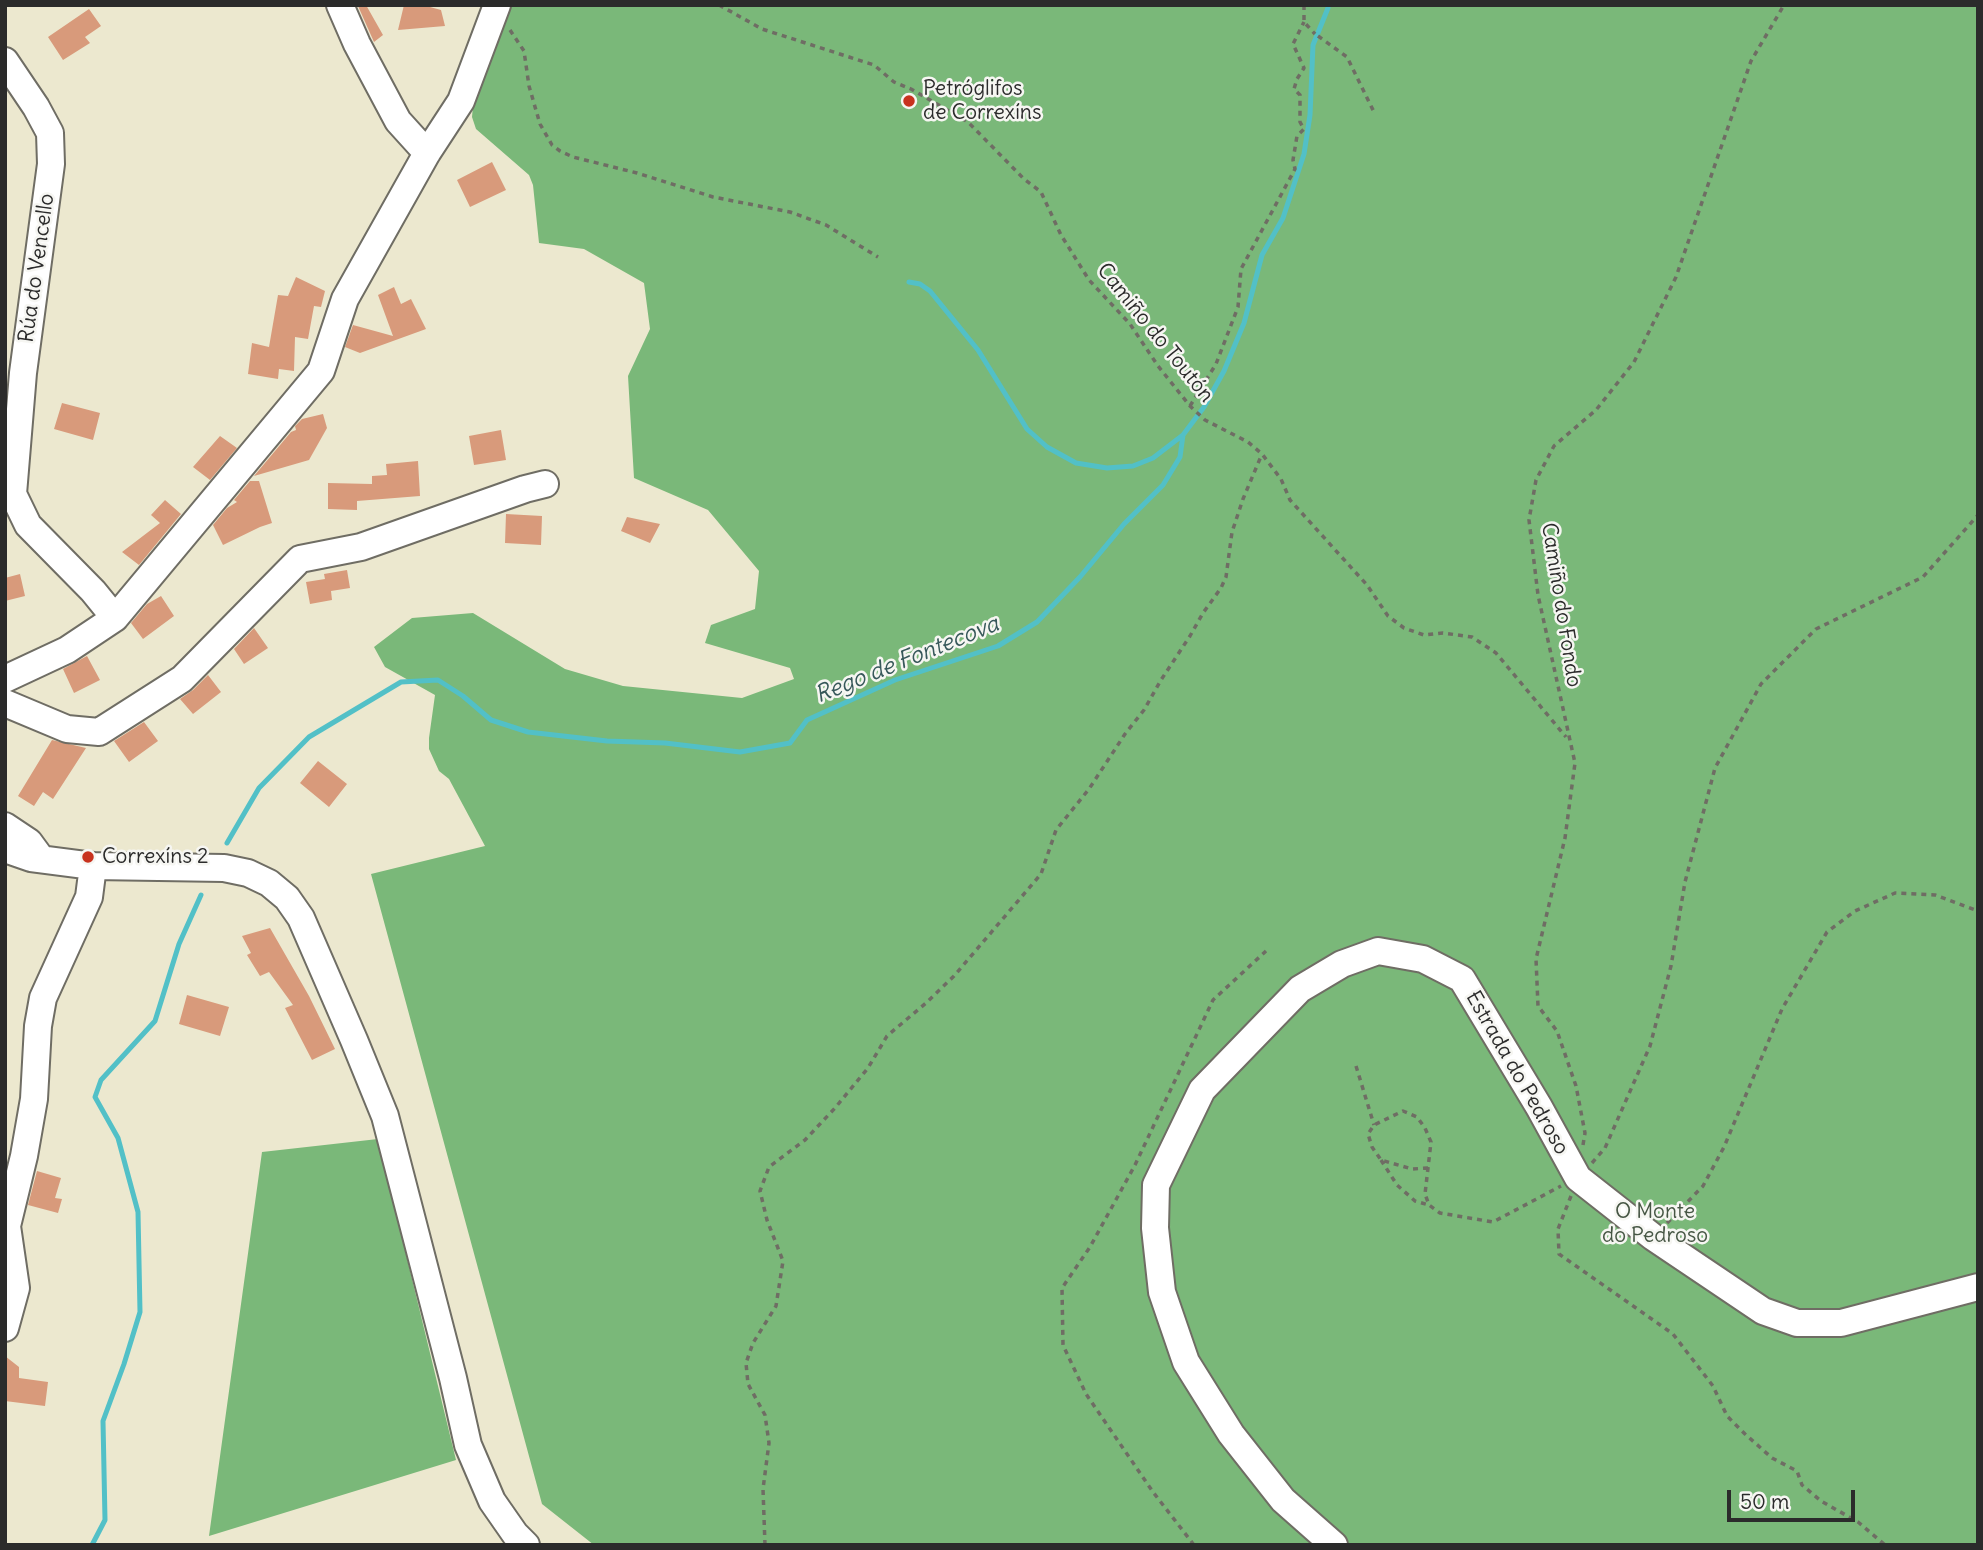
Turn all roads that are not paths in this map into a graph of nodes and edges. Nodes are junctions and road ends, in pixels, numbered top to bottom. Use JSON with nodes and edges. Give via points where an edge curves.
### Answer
{"nodes":[{"id":1,"x":340,"y":5,"type":"edge"},
{"id":2,"x":501,"y":12,"type":"edge"},
{"id":3,"x":5,"y":61,"type":"edge"},
{"id":4,"x":427,"y":153,"type":"junction"},
{"id":5,"x":545,"y":484,"type":"dead end"},
{"id":6,"x":115,"y":618,"type":"junction"},
{"id":7,"x":5,"y":679,"type":"edge"},
{"id":8,"x":5,"y":703,"type":"edge"},
{"id":9,"x":5,"y":826,"type":"edge"},
{"id":10,"x":5,"y":849,"type":"edge"},
{"id":11,"x":43,"y":860,"type":"junction"},
{"id":12,"x":93,"y":866,"type":"junction"},
{"id":13,"x":1978,"y":1287,"type":"edge"},
{"id":14,"x":5,"y":1328,"type":"edge"},
{"id":15,"x":526,"y":1545,"type":"edge"},
{"id":16,"x":1334,"y":1545,"type":"edge"}],
"edges":[{"from":1,"to":4,"type":"street","via":[[398,121]]},
{"from":2,"to":4,"type":"street","via":[[461,101]]},
{"from":3,"to":6,"type":"street","name":"Rúa do Vencello","via":[[50,133],[51,164],[23,373],[13,494],[28,525]]},
{"from":4,"to":6,"type":"street","via":[[345,299],[321,371]]},
{"from":5,"to":8,"type":"street","via":[[361,547],[300,559],[182,679],[99,732],[67,729]]},
{"from":6,"to":7,"type":"street","via":[[68,650]]},
{"from":9,"to":11,"type":"street","via":[[29,842]]},
{"from":10,"to":11,"type":"street"},
{"from":11,"to":12,"type":"street"},
{"from":12,"to":14,"type":"street","via":[[89,897],[43,998],[34,1099],[6,1226],[16,1288]]},
{"from":12,"to":15,"type":"street","via":[[223,868],[248,873],[287,898],[301,918],[384,1116],[468,1446],[492,1501]]},
{"from":13,"to":16,"type":"street","name":"Estrada do Pedroso","via":[[1841,1323],[1797,1323],[1763,1311],[1653,1237],[1577,1178],[1462,979],[1423,959],[1378,951],[1342,964],[1300,989],[1202,1090],[1156,1185],[1154,1228],[1162,1292],[1186,1362],[1231,1434],[1283,1500]]}]}
